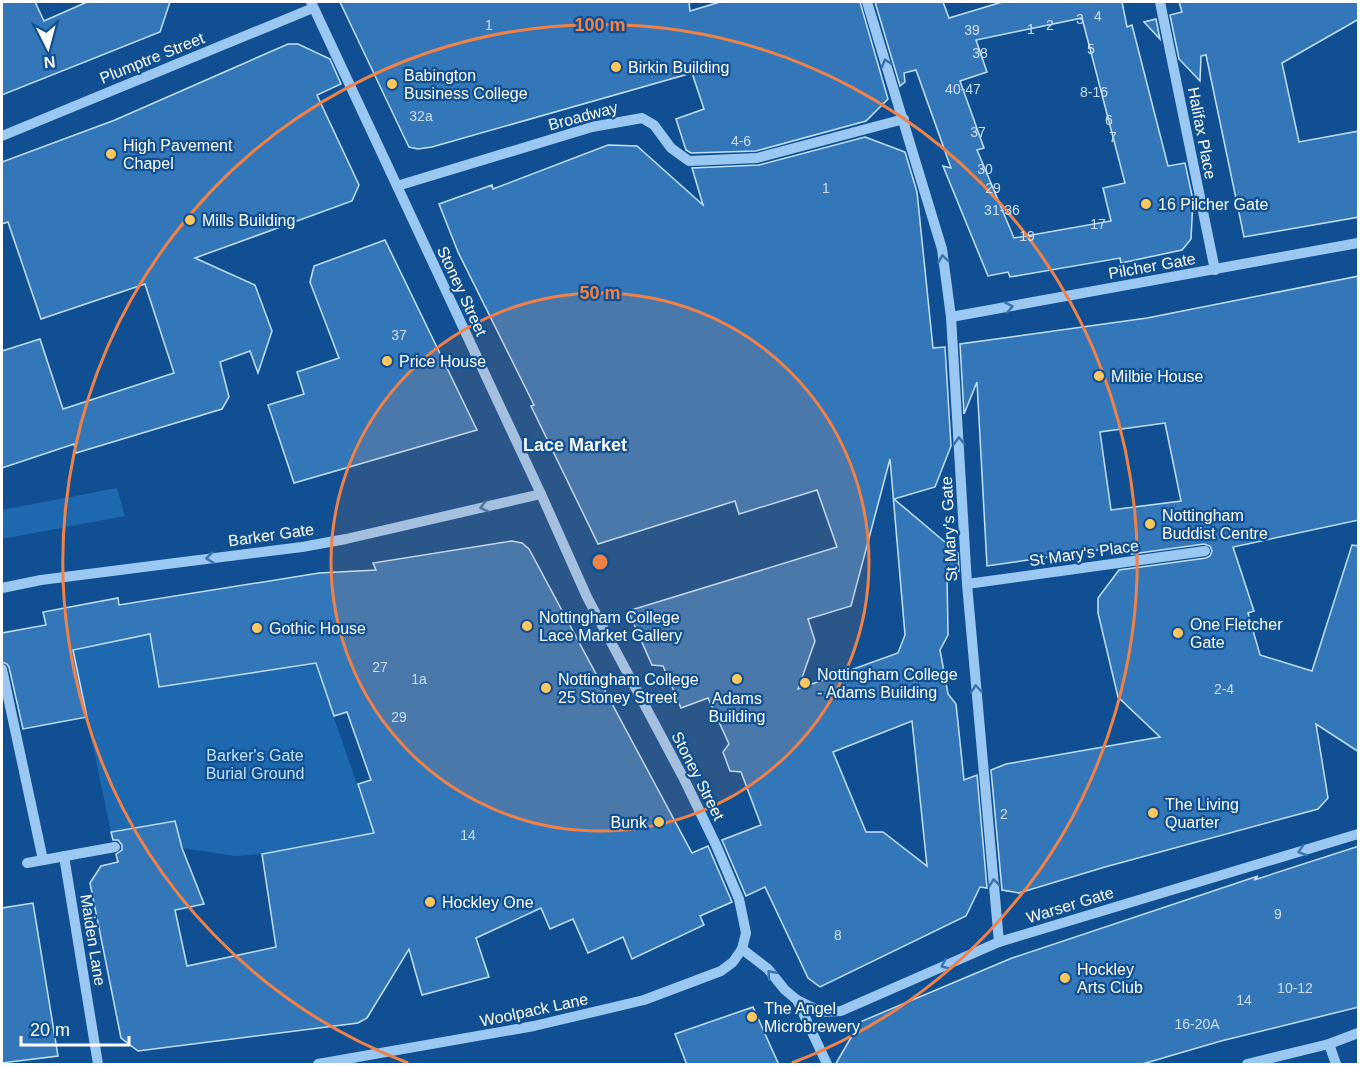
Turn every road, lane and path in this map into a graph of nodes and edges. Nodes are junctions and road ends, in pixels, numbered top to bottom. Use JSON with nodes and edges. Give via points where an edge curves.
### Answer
{"nodes":[{"id":1,"x":867,"y":2,"type":"edge"},
{"id":2,"x":1160,"y":2,"type":"edge"},
{"id":3,"x":312,"y":5,"type":"edge"},
{"id":4,"x":904,"y":119,"type":"junction"},
{"id":5,"x":2,"y":136,"type":"edge"},
{"id":6,"x":397,"y":186,"type":"junction"},
{"id":7,"x":1359,"y":243,"type":"edge"},
{"id":8,"x":1215,"y":270,"type":"junction"},
{"id":9,"x":951,"y":317,"type":"junction"},
{"id":10,"x":542,"y":494,"type":"junction"},
{"id":11,"x":1205,"y":551,"type":"dead end"},
{"id":12,"x":967,"y":584,"type":"junction"},
{"id":13,"x":2,"y":588,"type":"edge"},
{"id":14,"x":2,"y":669,"type":"edge"},
{"id":15,"x":1359,"y":834,"type":"edge"},
{"id":16,"x":115,"y":847,"type":"dead end"},
{"id":17,"x":64,"y":856,"type":"junction"},
{"id":18,"x":43,"y":860,"type":"junction"},
{"id":19,"x":27,"y":863,"type":"dead end"},
{"id":20,"x":999,"y":942,"type":"junction"},
{"id":21,"x":742,"y":950,"type":"junction"},
{"id":22,"x":797,"y":1000,"type":"junction"},
{"id":23,"x":1359,"y":1033,"type":"edge"},
{"id":24,"x":1329,"y":1044,"type":"junction"},
{"id":25,"x":98,"y":1065,"type":"edge"},
{"id":26,"x":318,"y":1065,"type":"edge"},
{"id":27,"x":827,"y":1065,"type":"edge"},
{"id":28,"x":1247,"y":1065,"type":"edge"},
{"id":29,"x":1336,"y":1065,"type":"edge"}],
"edges":[{"from":4,"to":1,"type":"street","name":"St Mary's Gate","one_way":true},
{"from":2,"to":8,"type":"street","name":"Halifax Place"},
{"from":3,"to":5,"type":"street","name":"Plumptre Street"},
{"from":3,"to":6,"type":"street","name":"Stoney Street"},
{"from":4,"to":6,"type":"street","name":"Broadway","via":[[757,158],[689,161],[671,148],[654,125],[642,118],[620,120]]},
{"from":9,"to":4,"type":"street","name":"St Mary's Gate","one_way":true,"via":[[942,249]]},
{"from":6,"to":10,"type":"street","name":"Stoney Street"},
{"from":7,"to":8,"type":"street","name":"Pilcher Gate"},
{"from":9,"to":8,"type":"street","name":"Pilcher Gate","one_way":true},
{"from":12,"to":9,"type":"street","name":"St Mary's Gate","one_way":true},
{"from":10,"to":13,"type":"street","name":"Barker Gate","one_way":true,"via":[[302,547],[53,578]]},
{"from":10,"to":21,"type":"street","name":"Stoney Street","via":[[587,597],[684,779],[730,877],[745,918]]},
{"from":11,"to":12,"type":"street","name":"St Mary's Place"},
{"from":20,"to":12,"type":"street","name":"St Mary's Gate","one_way":true},
{"from":14,"to":18,"type":"street"},
{"from":15,"to":20,"type":"street","name":"Warser Gate","one_way":true},
{"from":16,"to":17,"type":"street"},
{"from":17,"to":18,"type":"street"},
{"from":17,"to":25,"type":"street","name":"Maiden Lane"},
{"from":18,"to":19,"type":"street"},
{"from":20,"to":22,"type":"street","name":"Warser Gate","one_way":true,"via":[[841,1011],[821,1012]]},
{"from":22,"to":21,"type":"street","one_way":true,"via":[[768,969]]},
{"from":21,"to":26,"type":"street","name":"Woolpack Lane","via":[[721,971],[644,1000],[534,1026]]},
{"from":22,"to":27,"type":"street"},
{"from":23,"to":24,"type":"street"},
{"from":24,"to":28,"type":"street"},
{"from":24,"to":29,"type":"street"}]}
